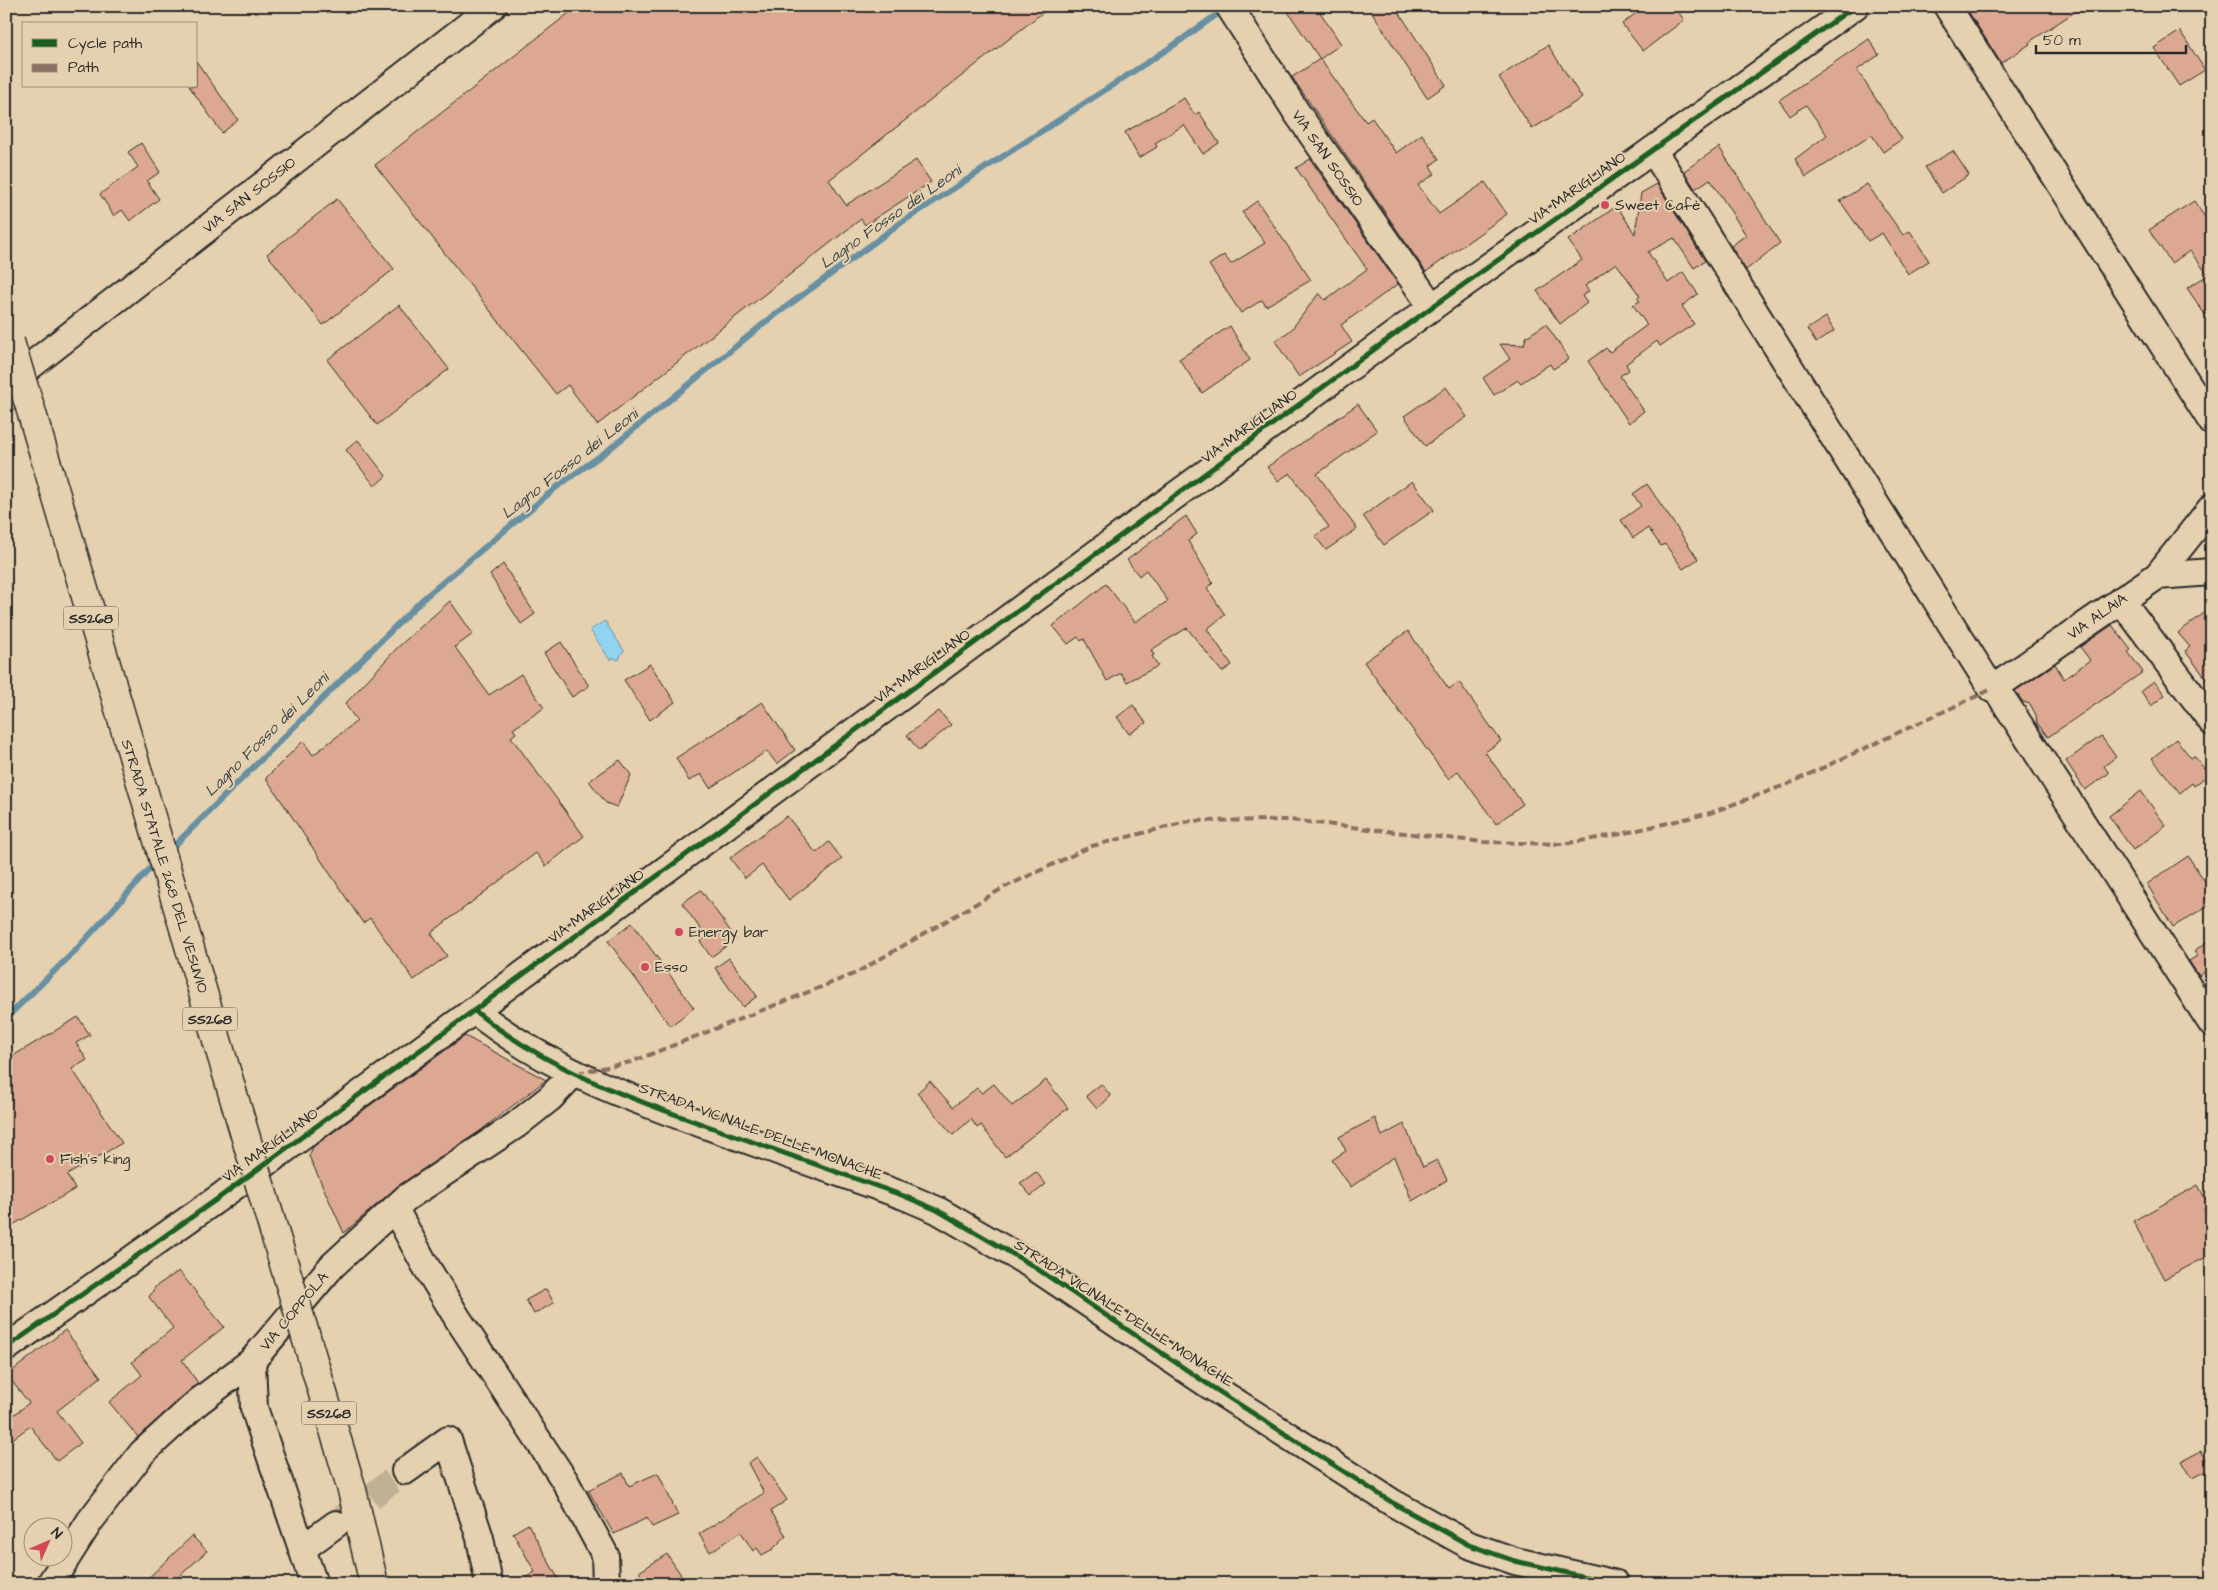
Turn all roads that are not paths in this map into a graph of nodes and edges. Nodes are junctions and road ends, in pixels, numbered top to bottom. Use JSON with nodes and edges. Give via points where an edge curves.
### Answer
{"nodes":[{"id":1,"x":493,"y":6,"type":"edge"},
{"id":2,"x":1229,"y":6,"type":"edge"},
{"id":3,"x":1855,"y":6,"type":"edge"},
{"id":4,"x":1947,"y":6,"type":"edge"},
{"id":5,"x":1653,"y":150,"type":"junction"},
{"id":6,"x":1432,"y":307,"type":"junction"},
{"id":7,"x":8,"y":335,"type":"edge"},
{"id":8,"x":6,"y":385,"type":"edge"},
{"id":9,"x":2212,"y":422,"type":"edge"},
{"id":10,"x":2212,"y":507,"type":"edge"},
{"id":11,"x":2212,"y":572,"type":"edge"},
{"id":12,"x":2157,"y":576,"type":"junction"},
{"id":13,"x":2121,"y":600,"type":"junction"},
{"id":14,"x":1994,"y":688,"type":"junction"},
{"id":15,"x":2212,"y":722,"type":"edge"},
{"id":16,"x":474,"y":1011,"type":"junction"},
{"id":17,"x":2212,"y":1024,"type":"edge"},
{"id":18,"x":572,"y":1074,"type":"junction"},
{"id":19,"x":395,"y":1209,"type":"junction"},
{"id":20,"x":6,"y":1348,"type":"edge"},
{"id":21,"x":252,"y":1361,"type":"junction"},
{"id":22,"x":405,"y":1470,"type":"tunnel mouth"},
{"id":23,"x":352,"y":1490,"type":"junction"},
{"id":24,"x":336,"y":1524,"type":"tunnel mouth"},
{"id":25,"x":302,"y":1550,"type":"junction"},
{"id":26,"x":50,"y":1584,"type":"edge"},
{"id":27,"x":314,"y":1584,"type":"edge"},
{"id":28,"x":374,"y":1584,"type":"edge"},
{"id":29,"x":390,"y":1584,"type":"edge"},
{"id":30,"x":489,"y":1584,"type":"edge"},
{"id":31,"x":606,"y":1584,"type":"edge"},
{"id":32,"x":1616,"y":1584,"type":"edge"}],
"edges":[{"from":1,"to":8,"type":"street","name":"VIA SAN SOSSIO"},
{"from":2,"to":6,"type":"street","name":"VIA SAN SOSSIO","via":[[1297,113]]},
{"from":3,"to":5,"type":"street","name":"VIA MARIGLIANO"},
{"from":4,"to":9,"type":"street"},
{"from":5,"to":6,"type":"street","name":"VIA MARIGLIANO"},
{"from":5,"to":14,"type":"street"},
{"from":6,"to":16,"type":"street","name":"VIA MARIGLIANO"},
{"from":7,"to":23,"type":"highway","name":"STRADA STATALE 268 DEL VESUVIO","number":"SS268","bridge":true},
{"from":10,"to":12,"type":"street"},
{"from":11,"to":12,"type":"street","name":"VIA ALAIA"},
{"from":12,"to":13,"type":"street","name":"VIA ALAIA"},
{"from":13,"to":14,"type":"street","name":"VIA ALAIA"},
{"from":13,"to":15,"type":"street"},
{"from":14,"to":17,"type":"street"},
{"from":16,"to":18,"type":"street","name":"STRADA VICINALE DELLE MONACHE","via":[[536,1054]]},
{"from":16,"to":20,"type":"street","name":"VIA MARIGLIANO","via":[[220,1197]]},
{"from":18,"to":19,"type":"street","name":"VIA COPPOLA","via":[[550,1098],[516,1125],[406,1198]]},
{"from":18,"to":32,"type":"street","name":"STRADA VICINALE DELLE MONACHE","via":[[937,1210],[1030,1264],[1212,1387],[1402,1508],[1469,1545],[1515,1561]]},
{"from":19,"to":21,"type":"street","name":"VIA COPPOLA","via":[[332,1266]]},
{"from":19,"to":31,"type":"street","via":[[458,1319],[565,1481],[606,1555]]},
{"from":21,"to":25,"type":"street","via":[[254,1408]]},
{"from":21,"to":26,"type":"street","name":"VIA COPPOLA","via":[[198,1402],[142,1453],[90,1521]]},
{"from":22,"to":30,"type":"street","via":[[448,1440],[480,1538]]},
{"from":23,"to":28,"type":"highway","name":"STRADA STATALE 268 DEL VESUVIO","number":"SS268"},
{"from":23,"to":29,"type":"highway","name":"STRADA STATALE 268 DEL VESUVIO","number":"SS268"},
{"from":24,"to":25,"type":"street"},
{"from":25,"to":27,"type":"street"}]}
